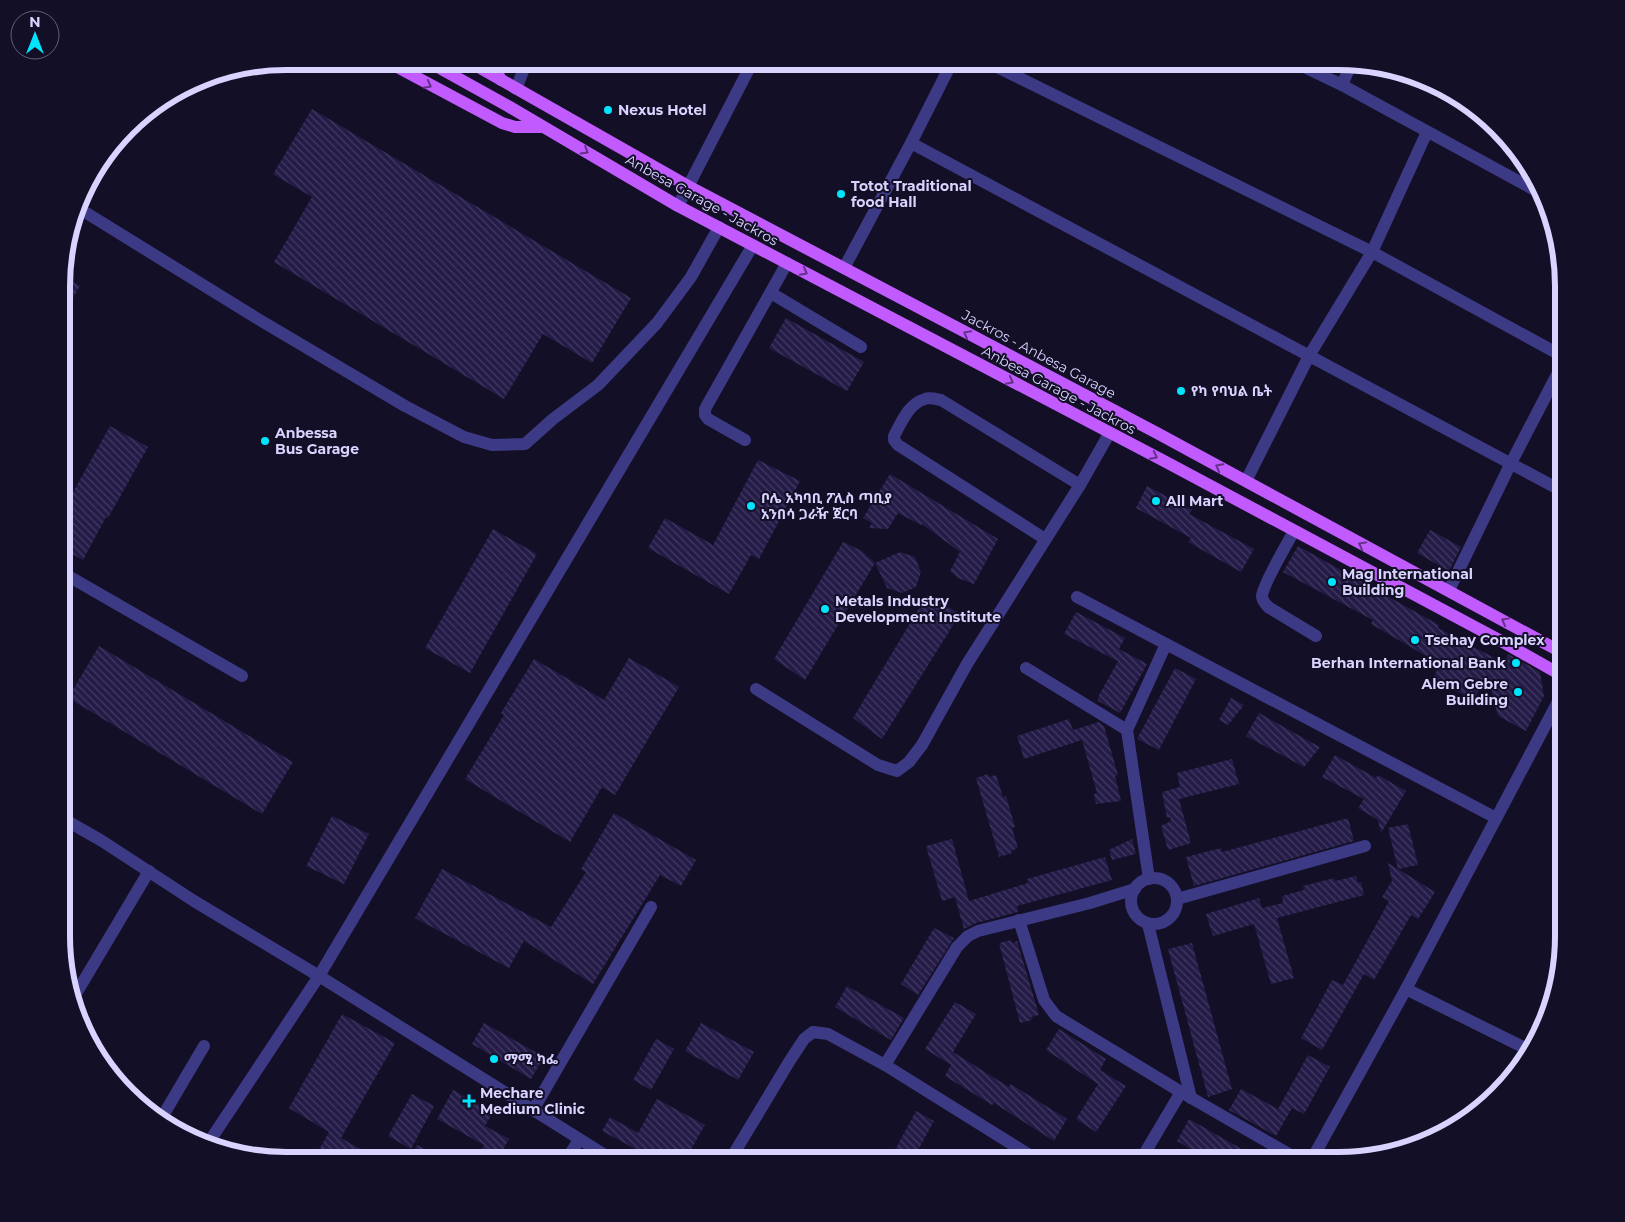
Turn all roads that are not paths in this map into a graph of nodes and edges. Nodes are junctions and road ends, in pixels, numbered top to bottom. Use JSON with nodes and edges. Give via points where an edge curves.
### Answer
{"nodes":[{"id":1,"x":403,"y":70,"type":"edge"},
{"id":2,"x":443,"y":70,"type":"edge"},
{"id":3,"x":484,"y":70,"type":"edge"},
{"id":4,"x":496,"y":70,"type":"edge"},
{"id":5,"x":523,"y":70,"type":"edge"},
{"id":6,"x":749,"y":70,"type":"edge"},
{"id":7,"x":948,"y":70,"type":"edge"},
{"id":8,"x":1003,"y":70,"type":"edge"},
{"id":9,"x":1311,"y":70,"type":"edge"},
{"id":10,"x":1349,"y":70,"type":"edge"},
{"id":11,"x":501,"y":80,"type":"junction"},
{"id":12,"x":1342,"y":85,"type":"junction"},
{"id":13,"x":516,"y":89,"type":"junction"},
{"id":14,"x":543,"y":127,"type":"junction"},
{"id":15,"x":1427,"y":132,"type":"junction"},
{"id":16,"x":911,"y":143,"type":"junction"},
{"id":17,"x":689,"y":186,"type":"junction"},
{"id":18,"x":1532,"y":188,"type":"edge"},
{"id":19,"x":678,"y":206,"type":"junction"},
{"id":20,"x":83,"y":211,"type":"edge"},
{"id":21,"x":719,"y":227,"type":"junction"},
{"id":22,"x":753,"y":245,"type":"junction"},
{"id":23,"x":1372,"y":252,"type":"junction"},
{"id":24,"x":787,"y":263,"type":"junction"},
{"id":25,"x":844,"y":268,"type":"junction"},
{"id":26,"x":771,"y":293,"type":"junction"},
{"id":27,"x":861,"y":347,"type":"dead end"},
{"id":28,"x":1555,"y":354,"type":"edge"},
{"id":29,"x":1309,"y":356,"type":"junction"},
{"id":30,"x":1037,"y":371,"type":"junction"},
{"id":31,"x":1555,"y":377,"type":"edge"},
{"id":32,"x":1027,"y":390,"type":"junction"},
{"id":33,"x":1109,"y":434,"type":"junction"},
{"id":34,"x":745,"y":440,"type":"dead end"},
{"id":35,"x":1511,"y":463,"type":"junction"},
{"id":36,"x":1246,"y":481,"type":"junction"},
{"id":37,"x":1080,"y":485,"type":"junction"},
{"id":38,"x":1555,"y":487,"type":"edge"},
{"id":39,"x":1294,"y":530,"type":"junction"},
{"id":40,"x":1045,"y":539,"type":"junction"},
{"id":41,"x":70,"y":579,"type":"edge"},
{"id":42,"x":1449,"y":590,"type":"junction"},
{"id":43,"x":1077,"y":597,"type":"dead end"},
{"id":44,"x":1316,"y":636,"type":"dead end"},
{"id":45,"x":1166,"y":644,"type":"junction"},
{"id":46,"x":1555,"y":647,"type":"edge"},
{"id":47,"x":1026,"y":668,"type":"dead end"},
{"id":48,"x":1555,"y":671,"type":"edge"},
{"id":49,"x":242,"y":676,"type":"dead end"},
{"id":50,"x":756,"y":689,"type":"dead end"},
{"id":51,"x":1555,"y":709,"type":"edge"},
{"id":52,"x":1127,"y":730,"type":"junction"},
{"id":53,"x":1496,"y":818,"type":"junction"},
{"id":54,"x":70,"y":823,"type":"edge"},
{"id":55,"x":1365,"y":846,"type":"dead end"},
{"id":56,"x":149,"y":871,"type":"junction"},
{"id":57,"x":1149,"y":879,"type":"junction"},
{"id":58,"x":1135,"y":889,"type":"junction"},
{"id":59,"x":1177,"y":900,"type":"junction"},
{"id":60,"x":651,"y":907,"type":"dead end"},
{"id":61,"x":1019,"y":920,"type":"junction"},
{"id":62,"x":1148,"y":924,"type":"junction"},
{"id":63,"x":318,"y":976,"type":"junction"},
{"id":64,"x":1406,"y":989,"type":"junction"},
{"id":65,"x":77,"y":992,"type":"edge"},
{"id":66,"x":204,"y":1046,"type":"dead end"},
{"id":67,"x":1524,"y":1047,"type":"edge"},
{"id":68,"x":885,"y":1066,"type":"junction"},
{"id":69,"x":1186,"y":1095,"type":"junction"},
{"id":70,"x":533,"y":1110,"type":"junction"},
{"id":71,"x":164,"y":1114,"type":"edge"},
{"id":72,"x":211,"y":1139,"type":"edge"},
{"id":73,"x":579,"y":1140,"type":"junction"},
{"id":74,"x":571,"y":1152,"type":"edge"},
{"id":75,"x":599,"y":1152,"type":"edge"},
{"id":76,"x":735,"y":1152,"type":"edge"},
{"id":77,"x":1024,"y":1152,"type":"edge"},
{"id":78,"x":1146,"y":1152,"type":"edge"},
{"id":79,"x":1285,"y":1152,"type":"edge"},
{"id":80,"x":1316,"y":1152,"type":"edge"}],
"edges":[{"from":1,"to":14,"type":"main road","one_way":true,"via":[[502,123],[515,127]]},
{"from":2,"to":14,"type":"main road","name":"Anbesa Garage - Jackros"},
{"from":3,"to":11,"type":"main road","name":"Jackros - Anbesa Garage"},
{"from":4,"to":11,"type":"main road"},
{"from":5,"to":13,"type":"street"},
{"from":6,"to":17,"type":"street"},
{"from":7,"to":16,"type":"street"},
{"from":8,"to":23,"type":"street"},
{"from":9,"to":12,"type":"street"},
{"from":10,"to":12,"type":"street"},
{"from":11,"to":13,"type":"main road","name":"Jackros - Anbesa Garage"},
{"from":12,"to":15,"type":"street"},
{"from":13,"to":17,"type":"main road","name":"Jackros - Anbesa Garage"},
{"from":14,"to":19,"type":"main road","name":"Anbesa Garage - Jackros","one_way":true},
{"from":15,"to":18,"type":"street"},
{"from":15,"to":23,"type":"street"},
{"from":16,"to":25,"type":"street"},
{"from":16,"to":29,"type":"street"},
{"from":17,"to":19,"type":"street"},
{"from":17,"to":25,"type":"main road","name":"Jackros - Anbesa Garage"},
{"from":19,"to":21,"type":"main road","name":"Anbesa Garage - Jackros"},
{"from":20,"to":21,"type":"street","via":[[405,406],[464,437],[492,445],[525,444],[598,385],[657,323],[691,277]]},
{"from":21,"to":22,"type":"main road","name":"Anbesa Garage - Jackros"},
{"from":22,"to":24,"type":"main road","name":"Anbesa Garage - Jackros"},
{"from":22,"to":63,"type":"street"},
{"from":23,"to":28,"type":"street"},
{"from":23,"to":29,"type":"street"},
{"from":24,"to":26,"type":"street"},
{"from":24,"to":32,"type":"main road","name":"Anbesa Garage - Jackros","one_way":true},
{"from":30,"to":25,"type":"main road","name":"Jackros - Anbesa Garage","one_way":true},
{"from":26,"to":27,"type":"street"},
{"from":26,"to":34,"type":"street","via":[[705,409],[708,419]]},
{"from":29,"to":35,"type":"street"},
{"from":29,"to":36,"type":"street"},
{"from":30,"to":32,"type":"main road"},
{"from":36,"to":30,"type":"main road","name":"Jackros - Anbesa Garage","one_way":true},
{"from":31,"to":35,"type":"street"},
{"from":32,"to":33,"type":"main road","name":"Anbesa Garage - Jackros"},
{"from":33,"to":37,"type":"street"},
{"from":33,"to":39,"type":"main road","name":"Anbesa Garage - Jackros","one_way":true},
{"from":35,"to":38,"type":"street"},
{"from":35,"to":42,"type":"street"},
{"from":42,"to":36,"type":"main road","name":"Jackros - Anbesa Garage","one_way":true},
{"from":37,"to":40,"type":"street"},
{"from":37,"to":40,"type":"street","via":[[941,400],[926,398],[907,412],[894,436],[898,445]]},
{"from":39,"to":44,"type":"street","via":[[1262,595],[1263,601]]},
{"from":39,"to":48,"type":"main road","name":"Anbesa Garage - Jackros"},
{"from":40,"to":50,"type":"street","via":[[967,664],[922,745],[909,762],[897,770],[878,765]]},
{"from":41,"to":49,"type":"street"},
{"from":46,"to":42,"type":"main road","name":"Jackros - Anbesa Garage","one_way":true},
{"from":43,"to":45,"type":"street"},
{"from":45,"to":52,"type":"street"},
{"from":45,"to":53,"type":"street"},
{"from":47,"to":52,"type":"street"},
{"from":51,"to":53,"type":"street"},
{"from":52,"to":57,"type":"street"},
{"from":53,"to":64,"type":"street"},
{"from":54,"to":56,"type":"street"},
{"from":55,"to":59,"type":"street"},
{"from":56,"to":63,"type":"street"},
{"from":56,"to":65,"type":"street"},
{"from":57,"to":58,"type":"street"},
{"from":57,"to":59,"type":"street","via":[[1168,883]]},
{"from":58,"to":61,"type":"street"},
{"from":58,"to":62,"type":"street","via":[[1132,897],[1134,912]]},
{"from":59,"to":62,"type":"street","via":[[1172,916],[1165,922]]},
{"from":60,"to":70,"type":"street"},
{"from":61,"to":68,"type":"street","via":[[978,931],[957,947]]},
{"from":61,"to":69,"type":"street","via":[[1044,1000],[1056,1016]]},
{"from":62,"to":69,"type":"street"},
{"from":63,"to":70,"type":"street"},
{"from":63,"to":72,"type":"street"},
{"from":64,"to":67,"type":"street"},
{"from":64,"to":80,"type":"street"},
{"from":66,"to":71,"type":"street"},
{"from":68,"to":76,"type":"street","via":[[828,1034],[812,1032],[789,1062]]},
{"from":68,"to":77,"type":"street"},
{"from":69,"to":78,"type":"street"},
{"from":69,"to":79,"type":"street"},
{"from":70,"to":73,"type":"street"},
{"from":73,"to":74,"type":"street"},
{"from":73,"to":75,"type":"street"}]}
